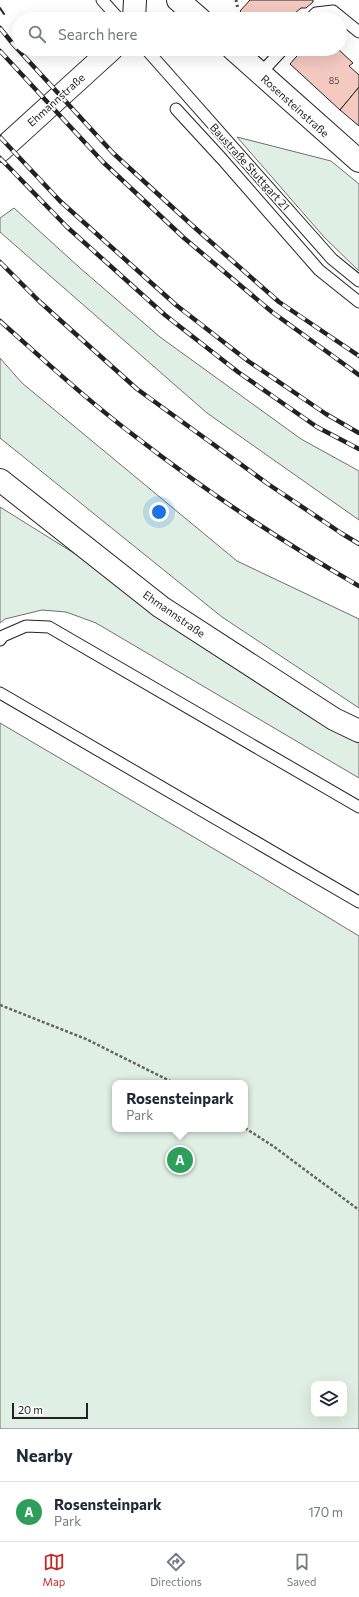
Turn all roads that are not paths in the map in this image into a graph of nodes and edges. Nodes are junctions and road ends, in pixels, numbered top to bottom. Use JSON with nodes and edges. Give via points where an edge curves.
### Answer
{"nodes":[{"id":1,"x":102,"y":0,"type":"edge"},
{"id":2,"x":178,"y":0,"type":"edge"},
{"id":3,"x":113,"y":12,"type":"edge"},
{"id":4,"x":192,"y":12,"type":"edge"},
{"id":5,"x":324,"y":12,"type":"edge"},
{"id":6,"x":334,"y":12,"type":"edge"},
{"id":7,"x":347,"y":22,"type":"edge"},
{"id":8,"x":359,"y":32,"type":"edge"},
{"id":9,"x":104,"y":56,"type":"edge"},
{"id":10,"x":152,"y":56,"type":"edge"},
{"id":11,"x":241,"y":56,"type":"edge"},
{"id":12,"x":277,"y":56,"type":"edge"},
{"id":13,"x":260,"y":74,"type":"junction"},
{"id":14,"x":176,"y":108,"type":"dead end"},
{"id":15,"x":0,"y":151,"type":"edge"},
{"id":16,"x":359,"y":161,"type":"edge"},
{"id":17,"x":359,"y":281,"type":"edge"},
{"id":18,"x":359,"y":302,"type":"edge"},
{"id":19,"x":0,"y":480,"type":"edge"},
{"id":20,"x":0,"y":640,"type":"edge"},
{"id":21,"x":0,"y":693,"type":"edge"},
{"id":22,"x":359,"y":731,"type":"edge"},
{"id":23,"x":359,"y":807,"type":"edge"},
{"id":24,"x":359,"y":902,"type":"edge"}],
"edges":[{"from":1,"to":3,"type":"lane"},
{"from":2,"to":4,"type":"street"},
{"from":5,"to":6,"type":"lane"},
{"from":7,"to":8,"type":"lane"},
{"from":9,"to":15,"type":"street","name":"Ehmannstraße"},
{"from":10,"to":17,"type":"lane","name":"Baustraße Stuttgart 21","via":[[332,259]]},
{"from":11,"to":13,"type":"street","name":"Rosensteinstraße"},
{"from":12,"to":13,"type":"lane"},
{"from":13,"to":16,"type":"street","name":"Rosensteinstraße"},
{"from":14,"to":18,"type":"lane","name":"Baustraße Stuttgart 21","via":[[319,270]]},
{"from":19,"to":22,"type":"street","name":"Ehmannstraße","via":[[160,607],[334,719]]},
{"from":20,"to":23,"type":"lane","via":[[3,636],[26,626],[49,627]]},
{"from":21,"to":24,"type":"lane"}]}
